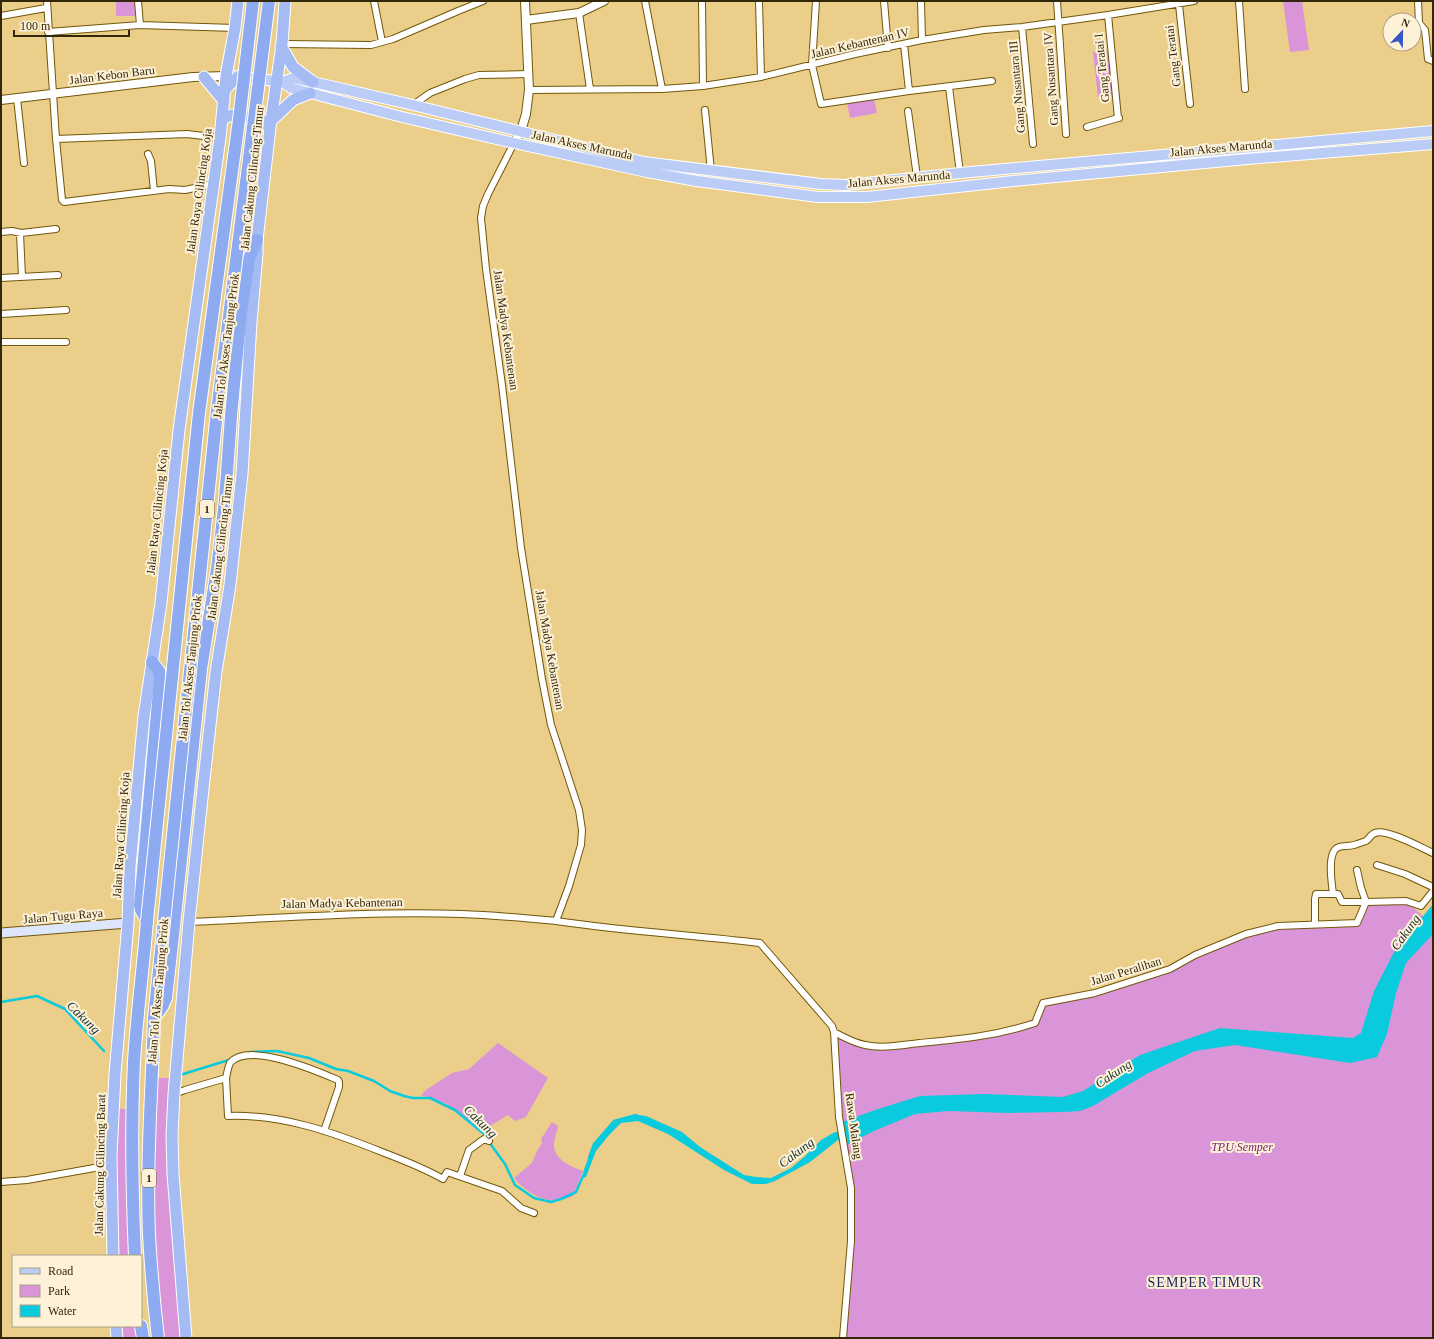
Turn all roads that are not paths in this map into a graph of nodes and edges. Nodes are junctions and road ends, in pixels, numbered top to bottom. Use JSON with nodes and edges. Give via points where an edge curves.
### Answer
{"nodes":[{"id":1,"x":138,"y":1,"type":"edge"},
{"id":2,"x":238,"y":1,"type":"edge"},
{"id":3,"x":253,"y":1,"type":"edge"},
{"id":4,"x":269,"y":1,"type":"edge"},
{"id":5,"x":285,"y":1,"type":"edge"},
{"id":6,"x":374,"y":1,"type":"edge"},
{"id":7,"x":483,"y":1,"type":"edge"},
{"id":8,"x":525,"y":1,"type":"edge"},
{"id":9,"x":604,"y":1,"type":"edge"},
{"id":10,"x":645,"y":1,"type":"edge"},
{"id":11,"x":702,"y":1,"type":"edge"},
{"id":12,"x":759,"y":1,"type":"edge"},
{"id":13,"x":816,"y":1,"type":"edge"},
{"id":14,"x":884,"y":1,"type":"edge"},
{"id":15,"x":921,"y":1,"type":"edge"},
{"id":16,"x":1057,"y":1,"type":"edge"},
{"id":17,"x":1194,"y":1,"type":"edge"},
{"id":18,"x":1239,"y":1,"type":"edge"},
{"id":19,"x":1418,"y":1,"type":"edge"},
{"id":20,"x":46,"y":4,"type":"edge"},
{"id":21,"x":1179,"y":5,"type":"junction"},
{"id":22,"x":579,"y":13,"type":"junction"},
{"id":23,"x":1,"y":16,"type":"edge"},
{"id":24,"x":1108,"y":16,"type":"junction"},
{"id":25,"x":526,"y":20,"type":"junction"},
{"id":26,"x":1058,"y":22,"type":"junction"},
{"id":27,"x":140,"y":25,"type":"junction"},
{"id":28,"x":1022,"y":27,"type":"junction"},
{"id":29,"x":235,"y":28,"type":"junction"},
{"id":30,"x":48,"y":32,"type":"junction"},
{"id":31,"x":922,"y":40,"type":"junction"},
{"id":32,"x":382,"y":42,"type":"junction"},
{"id":33,"x":904,"y":44,"type":"junction"},
{"id":34,"x":281,"y":45,"type":"junction"},
{"id":35,"x":888,"y":48,"type":"junction"},
{"id":36,"x":1433,"y":61,"type":"edge"},
{"id":37,"x":812,"y":65,"type":"junction"},
{"id":38,"x":528,"y":74,"type":"junction"},
{"id":39,"x":226,"y":76,"type":"junction"},
{"id":40,"x":204,"y":77,"type":"junction"},
{"id":41,"x":239,"y":77,"type":"junction"},
{"id":42,"x":761,"y":77,"type":"junction"},
{"id":43,"x":280,"y":82,"type":"junction"},
{"id":44,"x":992,"y":82,"type":"dead end"},
{"id":45,"x":704,"y":86,"type":"junction"},
{"id":46,"x":311,"y":87,"type":"junction"},
{"id":47,"x":949,"y":87,"type":"junction"},
{"id":48,"x":662,"y":88,"type":"junction"},
{"id":49,"x":590,"y":89,"type":"junction"},
{"id":50,"x":1245,"y":89,"type":"dead end"},
{"id":51,"x":529,"y":90,"type":"junction"},
{"id":52,"x":909,"y":91,"type":"junction"},
{"id":53,"x":53,"y":94,"type":"junction"},
{"id":54,"x":225,"y":96,"type":"junction"},
{"id":55,"x":18,"y":98,"type":"junction"},
{"id":56,"x":1,"y":100,"type":"edge"},
{"id":57,"x":1190,"y":104,"type":"dead end"},
{"id":58,"x":413,"y":105,"type":"junction"},
{"id":59,"x":705,"y":110,"type":"dead end"},
{"id":60,"x":908,"y":111,"type":"dead end"},
{"id":61,"x":222,"y":119,"type":"junction"},
{"id":62,"x":270,"y":124,"type":"junction"},
{"id":63,"x":1087,"y":126,"type":"dead end"},
{"id":64,"x":520,"y":131,"type":"junction"},
{"id":65,"x":1433,"y":131,"type":"edge"},
{"id":66,"x":1066,"y":134,"type":"dead end"},
{"id":67,"x":220,"y":138,"type":"junction"},
{"id":68,"x":56,"y":139,"type":"junction"},
{"id":69,"x":514,"y":143,"type":"junction"},
{"id":70,"x":1033,"y":144,"type":"dead end"},
{"id":71,"x":1433,"y":144,"type":"edge"},
{"id":72,"x":148,"y":154,"type":"dead end"},
{"id":73,"x":24,"y":163,"type":"dead end"},
{"id":74,"x":711,"y":171,"type":"junction"},
{"id":75,"x":960,"y":173,"type":"junction"},
{"id":76,"x":916,"y":177,"type":"junction"},
{"id":77,"x":214,"y":184,"type":"junction"},
{"id":78,"x":154,"y":191,"type":"junction"},
{"id":79,"x":56,"y":230,"type":"dead end"},
{"id":80,"x":1,"y":232,"type":"edge"},
{"id":81,"x":20,"y":233,"type":"junction"},
{"id":82,"x":257,"y":240,"type":"junction"},
{"id":83,"x":58,"y":275,"type":"dead end"},
{"id":84,"x":22,"y":277,"type":"junction"},
{"id":85,"x":1,"y":278,"type":"edge"},
{"id":86,"x":66,"y":310,"type":"dead end"},
{"id":87,"x":1,"y":314,"type":"edge"},
{"id":88,"x":1,"y":342,"type":"edge"},
{"id":89,"x":66,"y":342,"type":"dead end"},
{"id":90,"x":152,"y":662,"type":"junction"},
{"id":91,"x":1433,"y":853,"type":"edge"},
{"id":92,"x":1377,"y":865,"type":"dead end"},
{"id":93,"x":1357,"y":870,"type":"dead end"},
{"id":94,"x":1433,"y":887,"type":"edge"},
{"id":95,"x":1433,"y":891,"type":"edge"},
{"id":96,"x":1333,"y":894,"type":"junction"},
{"id":97,"x":1366,"y":902,"type":"junction"},
{"id":98,"x":147,"y":921,"type":"junction"},
{"id":99,"x":556,"y":921,"type":"junction"},
{"id":100,"x":189,"y":922,"type":"junction"},
{"id":101,"x":128,"y":923,"type":"junction"},
{"id":102,"x":1315,"y":924,"type":"junction"},
{"id":103,"x":1,"y":933,"type":"edge"},
{"id":104,"x":154,"y":1018,"type":"junction"},
{"id":105,"x":120,"y":1028,"type":"joint"},
{"id":106,"x":834,"y":1032,"type":"junction"},
{"id":107,"x":226,"y":1078,"type":"junction"},
{"id":108,"x":175,"y":1092,"type":"junction"},
{"id":109,"x":324,"y":1131,"type":"junction"},
{"id":110,"x":489,"y":1141,"type":"dead end"},
{"id":111,"x":111,"y":1165,"type":"junction"},
{"id":112,"x":460,"y":1176,"type":"junction"},
{"id":113,"x":1,"y":1182,"type":"edge"},
{"id":114,"x":534,"y":1213,"type":"dead end"},
{"id":115,"x":113,"y":1255,"type":"edge"},
{"id":116,"x":135,"y":1255,"type":"edge"},
{"id":117,"x":116,"y":1327,"type":"edge"},
{"id":118,"x":141,"y":1327,"type":"edge"},
{"id":119,"x":117,"y":1338,"type":"edge"},
{"id":120,"x":143,"y":1338,"type":"edge"},
{"id":121,"x":158,"y":1338,"type":"edge"},
{"id":122,"x":186,"y":1338,"type":"edge"},
{"id":123,"x":843,"y":1338,"type":"edge"}],
"edges":[{"from":1,"to":27,"type":"street"},
{"from":2,"to":29,"type":"highway","name":"Jalan Raya Cilincing Koja"},
{"from":3,"to":98,"type":"highway","name":"Jalan Tol Akses Tanjung Priok","number":"1","bridge":true,"via":[[199,413]]},
{"from":4,"to":104,"type":"highway","name":"Jalan Tol Akses Tanjung Priok","number":"1","bridge":true,"via":[[217,412]]},
{"from":5,"to":34,"type":"highway","name":"Jalan Cakung Cilincing Timur"},
{"from":6,"to":32,"type":"street"},
{"from":7,"to":32,"type":"street"},
{"from":8,"to":25,"type":"street","name":"Jalan Madya Kebantenan"},
{"from":9,"to":22,"type":"street"},
{"from":10,"to":48,"type":"street"},
{"from":11,"to":45,"type":"street"},
{"from":12,"to":42,"type":"street"},
{"from":13,"to":37,"type":"street"},
{"from":14,"to":35,"type":"street"},
{"from":15,"to":31,"type":"street"},
{"from":16,"to":26,"type":"street","name":"Gang Nusantara IV"},
{"from":17,"to":21,"type":"street","name":"Jalan Kebantenan IV"},
{"from":18,"to":50,"type":"street"},
{"from":19,"to":36,"type":"street","via":[[1428,59]]},
{"from":20,"to":23,"type":"street"},
{"from":20,"to":30,"type":"street"},
{"from":21,"to":24,"type":"street","name":"Jalan Kebantenan IV"},
{"from":21,"to":57,"type":"street","name":"Gang Teratai"},
{"from":22,"to":25,"type":"street"},
{"from":22,"to":49,"type":"street"},
{"from":24,"to":26,"type":"street","name":"Jalan Kebantenan IV"},
{"from":24,"to":63,"type":"street","name":"Gang Teratai I","via":[[1119,118]]},
{"from":25,"to":38,"type":"street","name":"Jalan Madya Kebantenan"},
{"from":26,"to":28,"type":"street","name":"Jalan Kebantenan IV"},
{"from":26,"to":66,"type":"street","name":"Gang Nusantara IV"},
{"from":27,"to":29,"type":"street"},
{"from":27,"to":30,"type":"street"},
{"from":28,"to":31,"type":"street","name":"Jalan Kebantenan IV"},
{"from":28,"to":70,"type":"street","name":"Gang Nusantara III"},
{"from":29,"to":39,"type":"highway","name":"Jalan Raya Cilincing Koja"},
{"from":30,"to":53,"type":"street"},
{"from":31,"to":33,"type":"street","name":"Jalan Kebantenan IV"},
{"from":32,"to":34,"type":"street","via":[[371,45]]},
{"from":33,"to":35,"type":"street","name":"Jalan Kebantenan IV"},
{"from":33,"to":52,"type":"street"},
{"from":34,"to":43,"type":"highway","name":"Jalan Cakung Cilincing Timur"},
{"from":34,"to":46,"type":"highway","via":[[293,67]]},
{"from":35,"to":37,"type":"street","name":"Jalan Kebantenan IV"},
{"from":37,"to":42,"type":"street","name":"Jalan Kebantenan IV"},
{"from":37,"to":52,"type":"street","via":[[822,104]]},
{"from":38,"to":51,"type":"street","name":"Jalan Madya Kebantenan"},
{"from":38,"to":58,"type":"street","via":[[479,75],[464,79],[430,93]]},
{"from":39,"to":40,"type":"street","name":"Jalan Kebon Baru"},
{"from":39,"to":41,"type":"main road","name":"Jalan Akses Marunda"},
{"from":39,"to":54,"type":"highway","name":"Jalan Raya Cilincing Koja"},
{"from":40,"to":53,"type":"street","name":"Jalan Kebon Baru"},
{"from":40,"to":54,"type":"highway"},
{"from":41,"to":43,"type":"main road","name":"Jalan Akses Marunda"},
{"from":41,"to":54,"type":"highway","via":[[229,84]]},
{"from":42,"to":45,"type":"street","name":"Jalan Kebantenan IV"},
{"from":43,"to":46,"type":"main road","name":"Jalan Akses Marunda","via":[[292,88]]},
{"from":43,"to":62,"type":"highway","name":"Jalan Cakung Cilincing Timur"},
{"from":44,"to":47,"type":"street"},
{"from":45,"to":48,"type":"street","name":"Jalan Kebantenan IV"},
{"from":46,"to":58,"type":"main road","name":"Jalan Akses Marunda"},
{"from":46,"to":62,"type":"highway","via":[[293,100]]},
{"from":46,"to":69,"type":"main road","name":"Jalan Akses Marunda","via":[[402,117]]},
{"from":47,"to":52,"type":"street"},
{"from":47,"to":75,"type":"street"},
{"from":48,"to":49,"type":"street","name":"Jalan Kebantenan IV"},
{"from":49,"to":51,"type":"street","name":"Jalan Kebantenan IV"},
{"from":51,"to":64,"type":"street","name":"Jalan Madya Kebantenan","via":[[526,114]]},
{"from":53,"to":55,"type":"street","name":"Jalan Kebon Baru"},
{"from":53,"to":68,"type":"street"},
{"from":54,"to":61,"type":"highway","name":"Jalan Raya Cilincing Koja"},
{"from":55,"to":56,"type":"street","name":"Jalan Kebon Baru"},
{"from":55,"to":73,"type":"street"},
{"from":58,"to":64,"type":"main road","name":"Jalan Akses Marunda"},
{"from":59,"to":74,"type":"street"},
{"from":60,"to":76,"type":"street"},
{"from":61,"to":62,"type":"highway","via":[[232,115],[261,119]]},
{"from":61,"to":67,"type":"highway","name":"Jalan Raya Cilincing Koja"},
{"from":62,"to":82,"type":"highway","name":"Jalan Cakung Cilincing Timur"},
{"from":64,"to":69,"type":"street","name":"Jalan Madya Kebantenan"},
{"from":64,"to":74,"type":"main road","name":"Jalan Akses Marunda","via":[[644,162]]},
{"from":65,"to":75,"type":"main road","name":"Jalan Akses Marunda"},
{"from":67,"to":68,"type":"street","via":[[187,134]]},
{"from":67,"to":77,"type":"highway","name":"Jalan Raya Cilincing Koja"},
{"from":68,"to":78,"type":"street","via":[[64,202]]},
{"from":69,"to":71,"type":"main road","name":"Jalan Akses Marunda","via":[[697,181],[818,197],[867,197],[1021,180]]},
{"from":69,"to":99,"type":"street","name":"Jalan Madya Kebantenan","via":[[488,194],[481,218],[521,548],[540,672],[551,725],[579,810],[582,830],[581,845]]},
{"from":72,"to":78,"type":"street"},
{"from":74,"to":76,"type":"main road","name":"Jalan Akses Marunda","via":[[847,186]]},
{"from":75,"to":76,"type":"main road","name":"Jalan Akses Marunda"},
{"from":77,"to":78,"type":"street","via":[[185,190]]},
{"from":77,"to":90,"type":"highway","name":"Jalan Raya Cilincing Koja","via":[[179,430],[161,603]]},
{"from":79,"to":81,"type":"street"},
{"from":80,"to":81,"type":"street"},
{"from":81,"to":84,"type":"street"},
{"from":82,"to":100,"type":"highway","name":"Jalan Cakung Cilincing Timur","via":[[242,474],[230,585],[216,672]]},
{"from":82,"to":104,"type":"highway","via":[[249,259],[241,312],[225,500],[201,668],[166,998]]},
{"from":83,"to":84,"type":"street"},
{"from":84,"to":85,"type":"street"},
{"from":86,"to":87,"type":"street"},
{"from":88,"to":89,"type":"street"},
{"from":90,"to":98,"type":"highway","via":[[159,671],[160,679],[140,905]]},
{"from":90,"to":101,"type":"highway","name":"Jalan Raya Cilincing Koja","via":[[143,724],[130,866]]},
{"from":91,"to":96,"type":"street","via":[[1395,835],[1381,832],[1375,833],[1366,841],[1338,847],[1333,852],[1331,864]]},
{"from":92,"to":94,"type":"street"},
{"from":93,"to":97,"type":"street"},
{"from":95,"to":97,"type":"street","via":[[1421,906],[1406,901]]},
{"from":96,"to":97,"type":"street","via":[[1338,894],[1342,902]]},
{"from":96,"to":102,"type":"street","via":[[1315,895]]},
{"from":97,"to":102,"type":"street","name":"Jalan Peralihan","via":[[1357,923]]},
{"from":98,"to":116,"type":"highway","name":"Jalan Tol Akses Tanjung Priok","number":"1","via":[[134,1060],[132,1122]]},
{"from":99,"to":100,"type":"street","name":"Jalan Madya Kebantenan","via":[[462,914],[403,914]]},
{"from":99,"to":106,"type":"street","name":"Rawa Malang","via":[[618,930],[760,943],[830,1023]]},
{"from":100,"to":108,"type":"highway","name":"Jalan Cakung Cilincing Timur"},
{"from":101,"to":103,"type":"main road","name":"Jalan Tugu Raya"},
{"from":101,"to":105,"type":"highway","name":"Jalan Raya Cilincing Koja"},
{"from":102,"to":106,"type":"street","name":"Jalan Peralihan","via":[[1278,926],[1246,934],[1170,969],[1095,993],[1043,1003],[1035,1024],[1012,1031],[887,1047],[865,1045]]},
{"from":104,"to":121,"type":"highway","name":"Jalan Tol Akses Tanjung Priok","number":"1","via":[[149,1127],[149,1234]]},
{"from":105,"to":111,"type":"highway","name":"Jalan Cakung Cilincing Barat"},
{"from":106,"to":123,"type":"street","name":"Rawa Malang","via":[[840,1121],[851,1188],[851,1240]]},
{"from":107,"to":108,"type":"street"},
{"from":107,"to":109,"type":"street","via":[[228,1116],[284,1120]]},
{"from":107,"to":109,"type":"street","via":[[230,1064],[238,1058],[250,1055],[286,1061],[338,1080],[339,1087]]},
{"from":108,"to":122,"type":"highway","name":"Jalan Cakung Cilincing Timur","via":[[173,1174]]},
{"from":109,"to":112,"type":"street","via":[[414,1164],[444,1180],[447,1172]]},
{"from":110,"to":112,"type":"street","via":[[484,1139],[470,1150]]},
{"from":111,"to":113,"type":"street"},
{"from":111,"to":115,"type":"highway","name":"Jalan Cakung Cilincing Barat"},
{"from":112,"to":114,"type":"street","via":[[502,1191],[522,1208]]},
{"from":117,"to":119,"type":"highway"},
{"from":118,"to":120,"type":"highway"}]}
